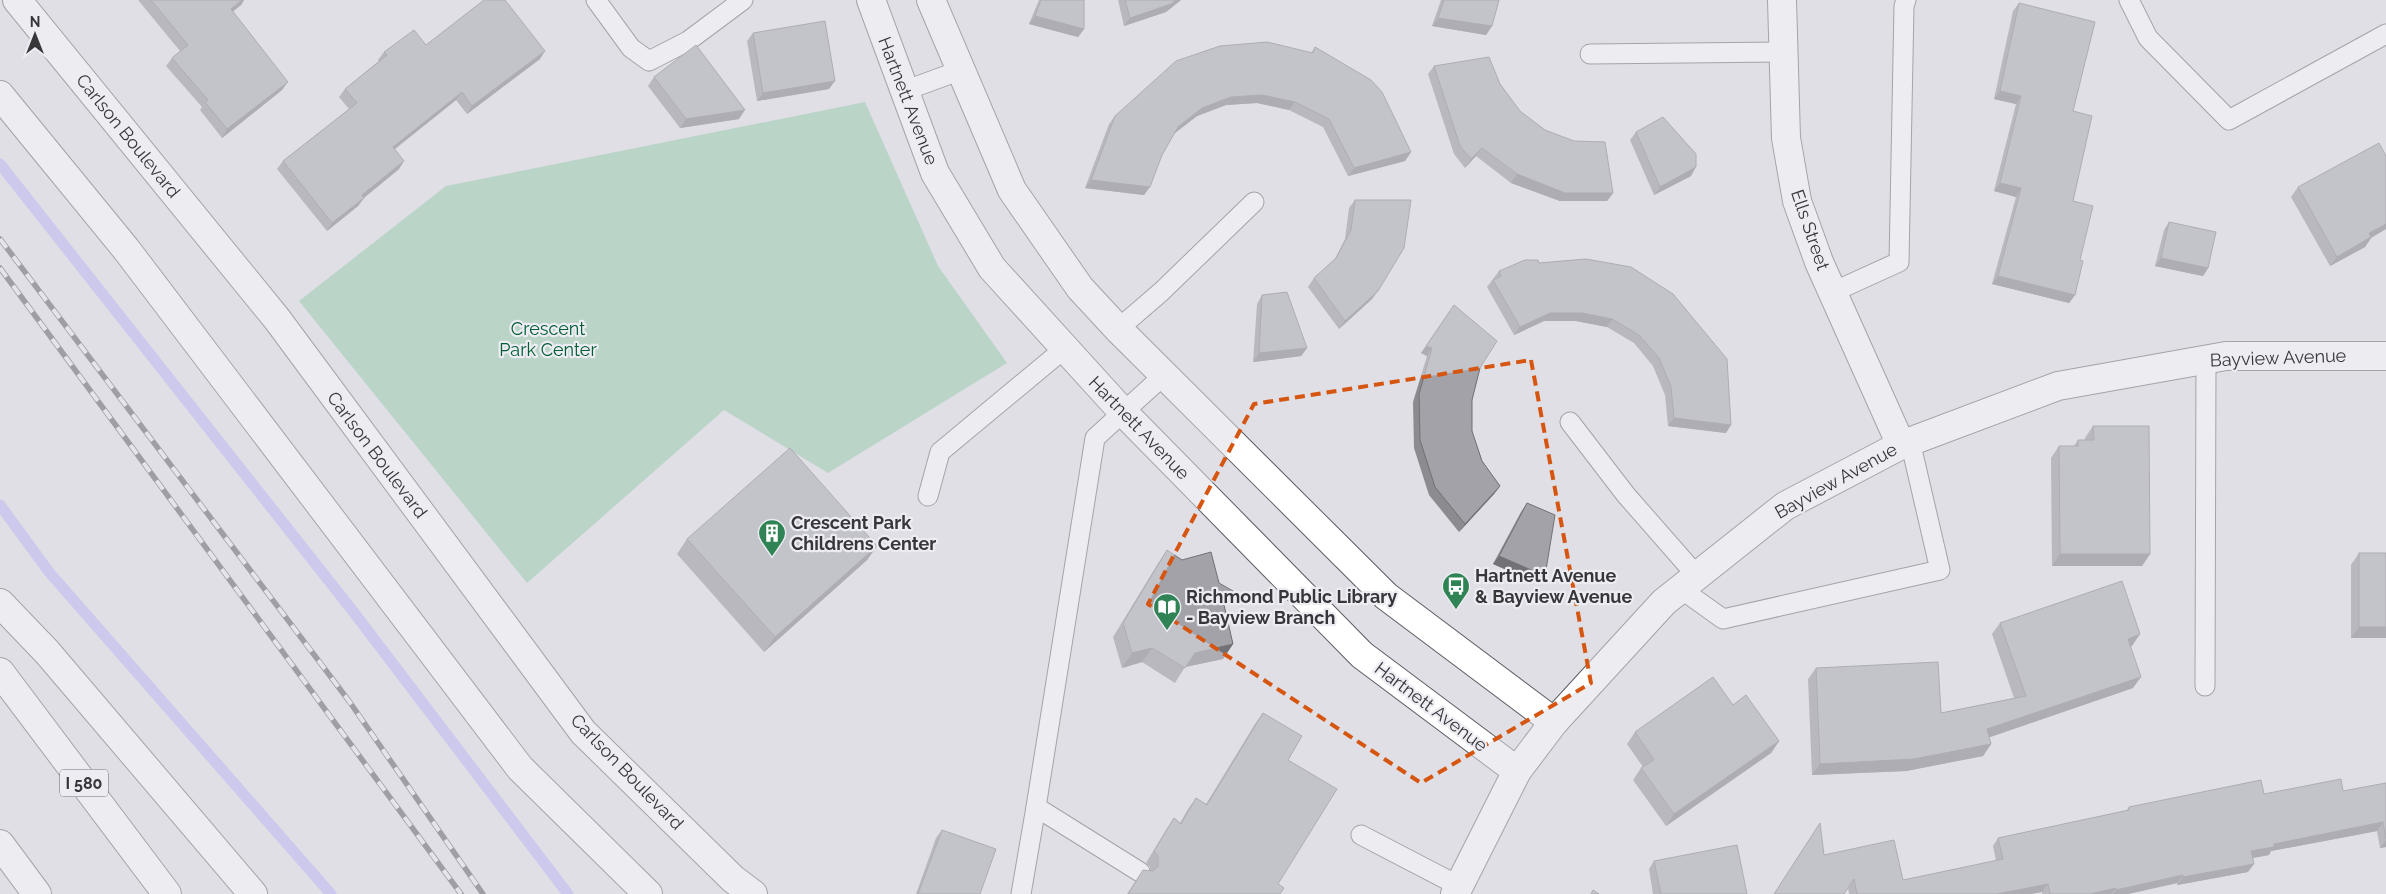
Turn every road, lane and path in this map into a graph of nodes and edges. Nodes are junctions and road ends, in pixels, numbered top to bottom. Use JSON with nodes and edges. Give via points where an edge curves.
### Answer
{"nodes":[{"id":1,"x":17,"y":0,"type":"edge"},
{"id":2,"x":596,"y":0,"type":"edge"},
{"id":3,"x":743,"y":0,"type":"edge"},
{"id":4,"x":871,"y":0,"type":"edge"},
{"id":5,"x":931,"y":0,"type":"edge"},
{"id":6,"x":1782,"y":0,"type":"edge"},
{"id":7,"x":1906,"y":0,"type":"edge"},
{"id":8,"x":2129,"y":0,"type":"edge"},
{"id":9,"x":2386,"y":34,"type":"edge"},
{"id":10,"x":1783,"y":52,"type":"junction"},
{"id":11,"x":1590,"y":54,"type":"dead end"},
{"id":12,"x":961,"y":70,"type":"junction"},
{"id":13,"x":904,"y":92,"type":"junction"},
{"id":14,"x":0,"y":94,"type":"edge"},
{"id":15,"x":1254,"y":202,"type":"dead end"},
{"id":16,"x":1833,"y":292,"type":"junction"},
{"id":17,"x":1118,"y":329,"type":"junction"},
{"id":18,"x":1064,"y":349,"type":"junction"},
{"id":19,"x":2386,"y":356,"type":"edge"},
{"id":20,"x":2206,"y":360,"type":"junction"},
{"id":21,"x":1164,"y":375,"type":"junction"},
{"id":22,"x":1122,"y":411,"type":"junction"},
{"id":23,"x":1570,"y":422,"type":"dead end"},
{"id":24,"x":1905,"y":443,"type":"junction"},
{"id":25,"x":928,"y":496,"type":"dead end"},
{"id":26,"x":1689,"y":582,"type":"junction"},
{"id":27,"x":0,"y":603,"type":"edge"},
{"id":28,"x":0,"y":672,"type":"edge"},
{"id":29,"x":2205,"y":686,"type":"dead end"},
{"id":30,"x":1554,"y":722,"type":"junction"},
{"id":31,"x":1517,"y":771,"type":"junction"},
{"id":32,"x":1036,"y":807,"type":"junction"},
{"id":33,"x":1361,"y":835,"type":"dead end"},
{"id":34,"x":0,"y":844,"type":"edge"},
{"id":35,"x":0,"y":869,"type":"edge"},
{"id":36,"x":1140,"y":872,"type":"edge"},
{"id":37,"x":1457,"y":890,"type":"edge"},
{"id":38,"x":15,"y":894,"type":"edge"},
{"id":39,"x":37,"y":894,"type":"edge"},
{"id":40,"x":167,"y":894,"type":"edge"},
{"id":41,"x":253,"y":894,"type":"edge"},
{"id":42,"x":648,"y":894,"type":"edge"},
{"id":43,"x":753,"y":894,"type":"edge"},
{"id":44,"x":1021,"y":894,"type":"edge"}],
"edges":[{"from":1,"to":43,"type":"main road","name":"Carlson Boulevard","via":[[277,319],[583,732],[733,879]]},
{"from":2,"to":3,"type":"lane","via":[[631,48],[649,61],[688,41]]},
{"from":4,"to":13,"type":"main road","name":"Hartnett Avenue"},
{"from":5,"to":12,"type":"main road"},
{"from":6,"to":10,"type":"main road","name":"Ells Street"},
{"from":7,"to":16,"type":"lane","via":[[1899,262]]},
{"from":8,"to":9,"type":"lane","via":[[2148,38],[2229,120]]},
{"from":10,"to":11,"type":"lane"},
{"from":10,"to":16,"type":"main road","name":"Ells Street","via":[[1790,171],[1797,201]]},
{"from":12,"to":13,"type":"lane"},
{"from":12,"to":17,"type":"main road","via":[[1012,190],[1080,288]]},
{"from":13,"to":18,"type":"main road","name":"Hartnett Avenue","via":[[935,173],[992,268]]},
{"from":14,"to":42,"type":"main road","via":[[126,249],[520,768]]},
{"from":15,"to":17,"type":"lane"},
{"from":16,"to":24,"type":"main road","name":"Ells Street"},
{"from":17,"to":21,"type":"main road"},
{"from":18,"to":22,"type":"main road","name":"Hartnett Avenue"},
{"from":18,"to":25,"type":"lane","via":[[940,452]]},
{"from":19,"to":20,"type":"main road","name":"Bayview Avenue","via":[[2226,356]]},
{"from":20,"to":24,"type":"main road","name":"Bayview Avenue","via":[[2058,386]]},
{"from":20,"to":29,"type":"lane"},
{"from":21,"to":22,"type":"lane"},
{"from":21,"to":30,"type":"main road","via":[[1386,596]]},
{"from":22,"to":31,"type":"main road","name":"Hartnett Avenue","via":[[1362,655]]},
{"from":22,"to":32,"type":"lane","via":[[1094,438]]},
{"from":23,"to":26,"type":"lane"},
{"from":24,"to":26,"type":"main road","name":"Bayview Avenue","via":[[1785,506]]},
{"from":24,"to":26,"type":"lane","via":[[1940,570],[1722,619]]},
{"from":26,"to":30,"type":"main road","name":"Bayview Avenue","via":[[1664,602]]},
{"from":27,"to":41,"type":"main road","via":[[47,652]]},
{"from":28,"to":40,"type":"main road","number":"I 580"},
{"from":30,"to":31,"type":"main road","name":"Bayview Avenue"},
{"from":31,"to":37,"type":"main road","name":"Bayview Avenue"},
{"from":32,"to":36,"type":"lane"},
{"from":32,"to":44,"type":"lane"},
{"from":33,"to":37,"type":"lane"},
{"from":34,"to":39,"type":"main road"},
{"from":35,"to":38,"type":"main road"}]}
